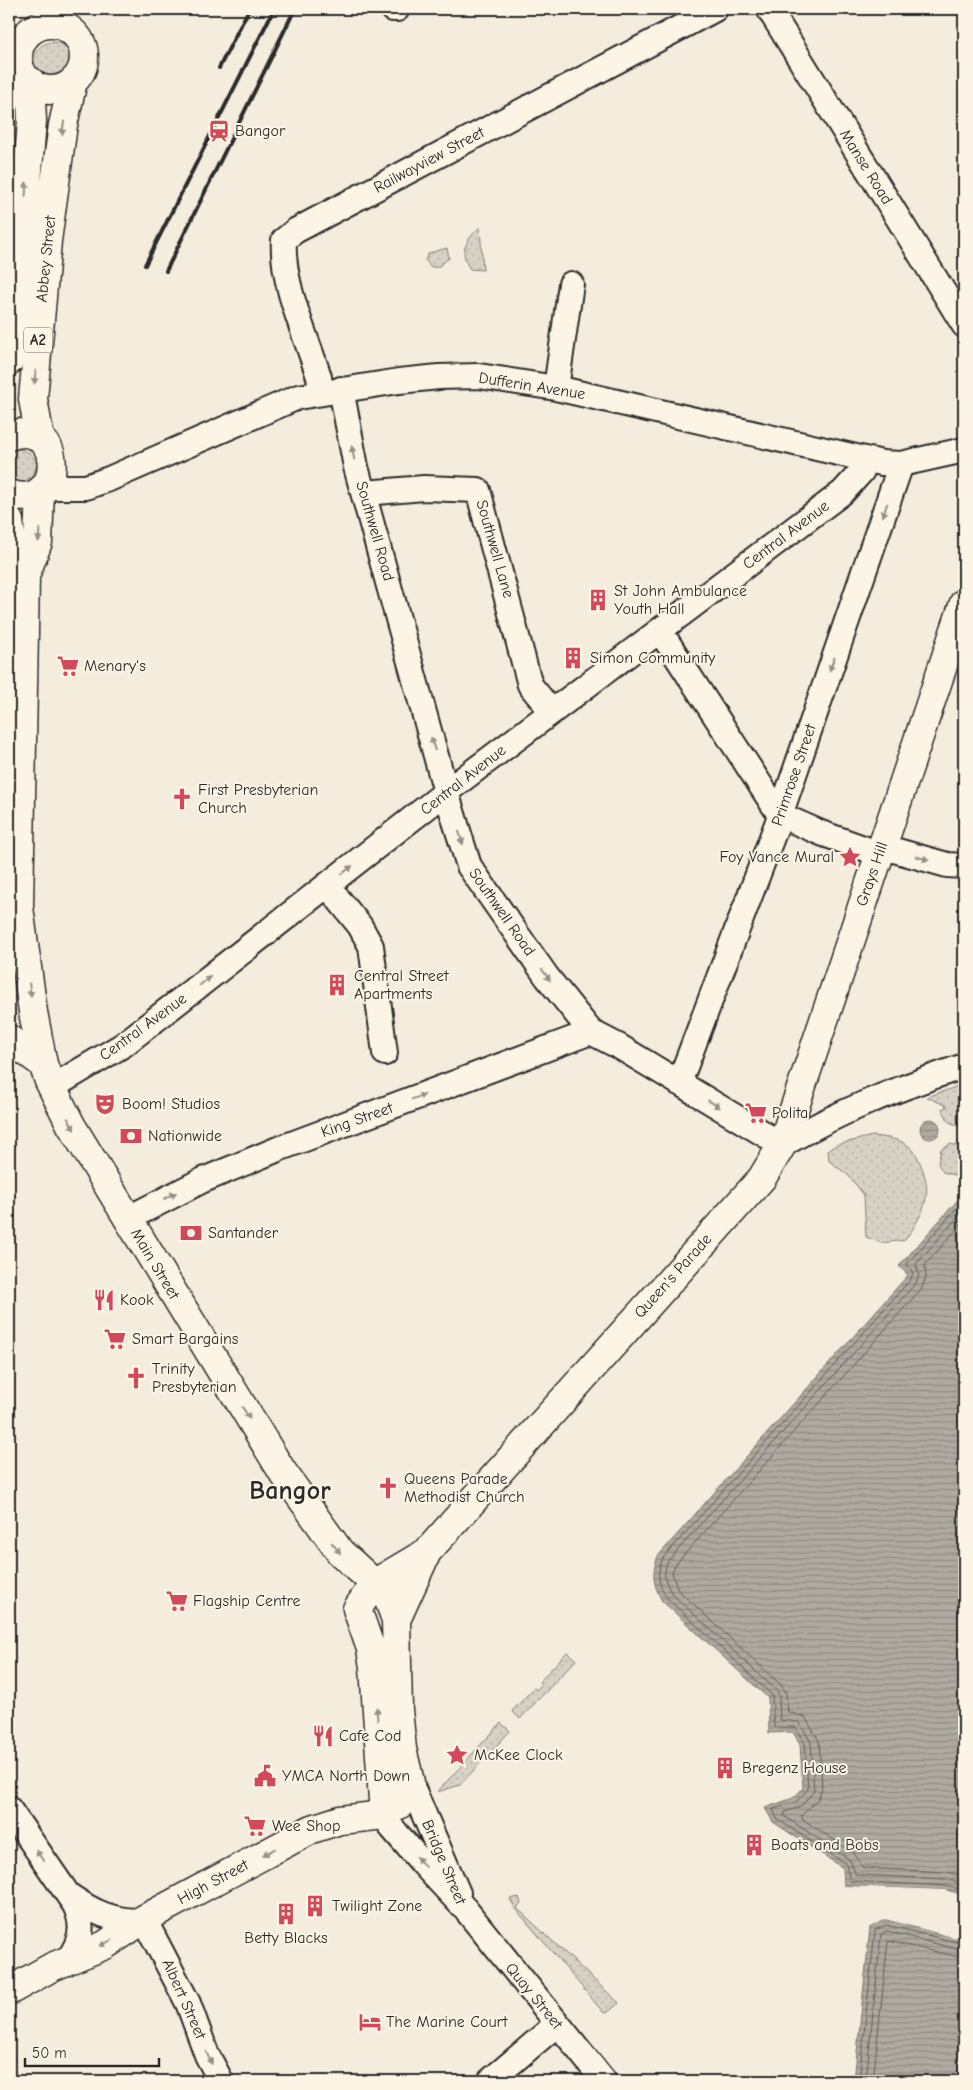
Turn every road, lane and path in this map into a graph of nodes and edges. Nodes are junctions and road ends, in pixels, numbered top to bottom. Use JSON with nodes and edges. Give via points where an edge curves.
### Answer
{"nodes":[{"id":1,"x":33,"y":9,"type":"edge"},
{"id":2,"x":74,"y":9,"type":"edge"},
{"id":3,"x":393,"y":9,"type":"edge"},
{"id":4,"x":397,"y":9,"type":"edge"},
{"id":5,"x":715,"y":9,"type":"edge"},
{"id":6,"x":775,"y":11,"type":"edge"},
{"id":7,"x":27,"y":35,"type":"junction"},
{"id":8,"x":79,"y":40,"type":"junction"},
{"id":9,"x":74,"y":80,"type":"junction"},
{"id":10,"x":30,"y":81,"type":"junction"},
{"id":11,"x":571,"y":284,"type":"dead end"},
{"id":12,"x":964,"y":325,"type":"edge"},
{"id":13,"x":9,"y":361,"type":"edge"},
{"id":14,"x":556,"y":388,"type":"junction"},
{"id":15,"x":331,"y":390,"type":"junction"},
{"id":16,"x":9,"y":436,"type":"edge"},
{"id":17,"x":40,"y":439,"type":"junction"},
{"id":18,"x":964,"y":450,"type":"edge"},
{"id":19,"x":864,"y":460,"type":"junction"},
{"id":20,"x":901,"y":464,"type":"junction"},
{"id":21,"x":46,"y":482,"type":"junction"},
{"id":22,"x":365,"y":493,"type":"junction"},
{"id":23,"x":9,"y":494,"type":"edge"},
{"id":24,"x":9,"y":521,"type":"edge"},
{"id":25,"x":25,"y":576,"type":"junction"},
{"id":26,"x":964,"y":603,"type":"edge"},
{"id":27,"x":660,"y":630,"type":"junction"},
{"id":28,"x":552,"y":712,"type":"junction"},
{"id":29,"x":15,"y":722,"type":"edge"},
{"id":30,"x":446,"y":792,"type":"junction"},
{"id":31,"x":780,"y":814,"type":"junction"},
{"id":32,"x":880,"y":851,"type":"junction"},
{"id":33,"x":964,"y":866,"type":"edge"},
{"id":34,"x":327,"y":885,"type":"junction"},
{"id":35,"x":19,"y":907,"type":"junction"},
{"id":36,"x":9,"y":981,"type":"edge"},
{"id":37,"x":591,"y":1032,"type":"junction"},
{"id":38,"x":9,"y":1039,"type":"edge"},
{"id":39,"x":385,"y":1053,"type":"dead end"},
{"id":40,"x":964,"y":1066,"type":"edge"},
{"id":41,"x":46,"y":1072,"type":"junction"},
{"id":42,"x":680,"y":1083,"type":"junction"},
{"id":43,"x":782,"y":1146,"type":"junction"},
{"id":44,"x":127,"y":1219,"type":"junction"},
{"id":45,"x":428,"y":1552,"type":"junction"},
{"id":46,"x":375,"y":1583,"type":"junction"},
{"id":47,"x":396,"y":1620,"type":"junction"},
{"id":48,"x":410,"y":1782,"type":"junction"},
{"id":49,"x":9,"y":1810,"type":"edge"},
{"id":50,"x":384,"y":1815,"type":"junction"},
{"id":51,"x":68,"y":1895,"type":"junction"},
{"id":52,"x":466,"y":1910,"type":"junction"},
{"id":53,"x":142,"y":1920,"type":"junction"},
{"id":54,"x":68,"y":1960,"type":"junction"},
{"id":55,"x":9,"y":1991,"type":"edge"},
{"id":56,"x":557,"y":2024,"type":"junction"},
{"id":57,"x":221,"y":2081,"type":"edge"},
{"id":58,"x":490,"y":2081,"type":"edge"},
{"id":59,"x":604,"y":2081,"type":"edge"}],
"edges":[{"from":1,"to":7,"type":"main road","number":"A2"},
{"from":2,"to":8,"type":"main road","number":"A2"},
{"from":3,"to":4,"type":"street"},
{"from":5,"to":15,"type":"street","name":"Railwayview Street","via":[[295,231],[284,240],[283,253],[290,286],[319,377]]},
{"from":6,"to":12,"type":"street","name":"Manse Road"},
{"from":7,"to":8,"type":"main road","via":[[39,26],[54,24],[73,32]]},
{"from":7,"to":10,"type":"main road","number":"A2","via":[[19,52],[19,63]]},
{"from":8,"to":9,"type":"main road","number":"A2","via":[[83,64]]},
{"from":9,"to":10,"type":"main road","via":[[66,86],[47,89]]},
{"from":9,"to":17,"type":"main road","name":"Abbey Street","number":"A2","one_way":true,"via":[[63,124],[33,399]]},
{"from":13,"to":10,"type":"main road","name":"Abbey Street","number":"A2","one_way":true,"via":[[32,121]]},
{"from":11,"to":14,"type":"street"},
{"from":14,"to":15,"type":"street","name":"Dufferin Avenue","via":[[480,376],[399,380]]},
{"from":14,"to":19,"type":"street","name":"Dufferin Avenue"},
{"from":15,"to":21,"type":"street","name":"Dufferin Avenue","via":[[298,397],[109,480],[75,476]]},
{"from":22,"to":15,"type":"street","name":"Southwell Road","one_way":true},
{"from":16,"to":17,"type":"main road","via":[[24,433]]},
{"from":17,"to":21,"type":"main road","number":"A2","via":[[50,451]]},
{"from":18,"to":20,"type":"street","name":"Dufferin Avenue"},
{"from":19,"to":20,"type":"street","name":"Dufferin Avenue"},
{"from":19,"to":27,"type":"street","name":"Central Avenue","via":[[862,471],[843,492]]},
{"from":20,"to":31,"type":"street","name":"Primrose Street","one_way":true},
{"from":21,"to":23,"type":"main road","via":[[23,497]]},
{"from":21,"to":25,"type":"main road","name":"Main Street","number":"A2","one_way":true,"via":[[38,542]]},
{"from":22,"to":28,"type":"street","name":"Southwell Lane","via":[[424,488],[478,490],[530,685]]},
{"from":30,"to":22,"type":"street","name":"Southwell Road","one_way":true},
{"from":24,"to":25,"type":"main road","name":"Main Street","number":"A2","via":[[11,540]]},
{"from":25,"to":29,"type":"main road","name":"Main Street","number":"A2"},
{"from":26,"to":32,"type":"main road","name":"Grays Hill"},
{"from":27,"to":28,"type":"street","name":"Central Avenue"},
{"from":27,"to":31,"type":"street"},
{"from":28,"to":30,"type":"street","name":"Central Avenue"},
{"from":29,"to":35,"type":"main road","name":"Main Street","number":"A2"},
{"from":34,"to":30,"type":"street","name":"Central Avenue","one_way":true},
{"from":30,"to":37,"type":"street","name":"Southwell Road","one_way":true,"via":[[469,866]]},
{"from":31,"to":32,"type":"street","via":[[821,834]]},
{"from":31,"to":42,"type":"street","name":"Primrose Street"},
{"from":32,"to":33,"type":"street","one_way":true,"via":[[894,850],[948,865]]},
{"from":32,"to":43,"type":"main road","name":"Grays Hill"},
{"from":34,"to":39,"type":"street","via":[[360,926],[371,946]]},
{"from":41,"to":34,"type":"street","name":"Central Avenue","one_way":true,"via":[[61,1082],[123,1046]]},
{"from":35,"to":36,"type":"main road","name":"Main Street"},
{"from":35,"to":41,"type":"main road","name":"Main Street","number":"A2","one_way":true,"via":[[34,1018]]},
{"from":37,"to":42,"type":"street","name":"Southwell Road"},
{"from":44,"to":37,"type":"street","name":"King Street","one_way":true,"via":[[201,1181],[278,1149]]},
{"from":38,"to":41,"type":"main road"},
{"from":40,"to":43,"type":"street","name":"Queen's Parade","via":[[834,1117]]},
{"from":41,"to":44,"type":"main road","name":"Main Street","number":"A2","one_way":true,"via":[[71,1125]]},
{"from":42,"to":43,"type":"street","name":"Southwell Road","one_way":true},
{"from":43,"to":45,"type":"main road","name":"Queen's Parade","via":[[762,1178]]},
{"from":44,"to":46,"type":"main road","name":"Main Street","number":"A2","one_way":true,"via":[[315,1521],[340,1552]]},
{"from":45,"to":46,"type":"main road"},
{"from":45,"to":47,"type":"main road","name":"Bridge Street"},
{"from":46,"to":47,"type":"main road","name":"Main Street","number":"A2","via":[[387,1595]]},
{"from":50,"to":46,"type":"main road","one_way":true,"via":[[374,1667],[357,1612]]},
{"from":47,"to":48,"type":"main road","name":"Bridge Street","via":[[398,1710]]},
{"from":48,"to":50,"type":"main road","name":"High Street","via":[[407,1799]]},
{"from":48,"to":52,"type":"street","name":"Bridge Street"},
{"from":51,"to":49,"type":"street","one_way":true},
{"from":52,"to":50,"type":"street","name":"Bridge Street","one_way":true},
{"from":50,"to":53,"type":"main road","name":"High Street","one_way":true,"via":[[340,1820],[312,1829]]},
{"from":51,"to":53,"type":"street","via":[[104,1916],[124,1921]]},
{"from":51,"to":54,"type":"street","via":[[82,1926],[77,1948]]},
{"from":52,"to":56,"type":"street","name":"Quay Street"},
{"from":53,"to":54,"type":"main road","name":"High Street","one_way":true,"via":[[105,1945]]},
{"from":53,"to":57,"type":"street","name":"Albert Street","one_way":true,"via":[[188,2003],[207,2055]]},
{"from":54,"to":55,"type":"main road","name":"High Street"},
{"from":56,"to":58,"type":"street"},
{"from":56,"to":59,"type":"street","name":"Quay Street"}]}
